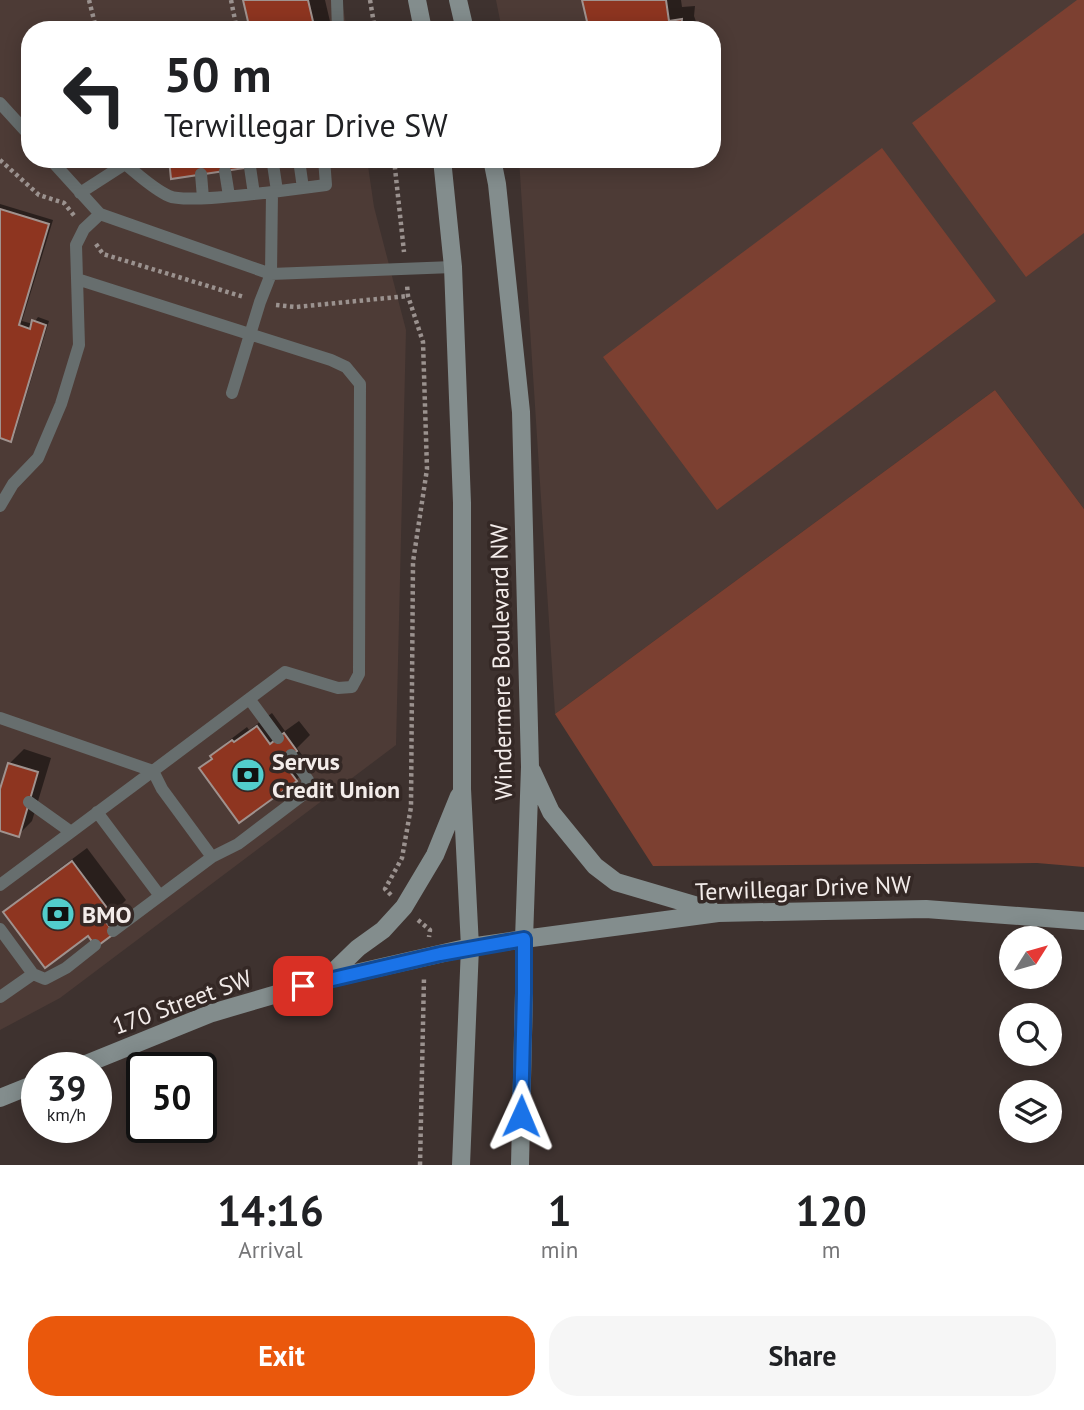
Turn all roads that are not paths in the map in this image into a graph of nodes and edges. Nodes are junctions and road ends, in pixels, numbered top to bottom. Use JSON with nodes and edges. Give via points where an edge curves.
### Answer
{"nodes":[{"id":1,"x":337,"y":0,"type":"edge"},
{"id":2,"x":417,"y":0,"type":"edge"},
{"id":3,"x":458,"y":0,"type":"edge"},
{"id":4,"x":338,"y":21,"type":"edge"},
{"id":5,"x":421,"y":21,"type":"edge"},
{"id":6,"x":463,"y":21,"type":"edge"},
{"id":7,"x":0,"y":103,"type":"edge"},
{"id":8,"x":21,"y":126,"type":"edge"},
{"id":9,"x":58,"y":168,"type":"edge"},
{"id":10,"x":118,"y":168,"type":"edge"},
{"id":11,"x":133,"y":168,"type":"edge"},
{"id":12,"x":250,"y":168,"type":"edge"},
{"id":13,"x":273,"y":168,"type":"edge"},
{"id":14,"x":300,"y":168,"type":"edge"},
{"id":15,"x":325,"y":168,"type":"edge"},
{"id":16,"x":443,"y":168,"type":"edge"},
{"id":17,"x":494,"y":168,"type":"edge"},
{"id":18,"x":225,"y":171,"type":"dead end"},
{"id":19,"x":201,"y":174,"type":"dead end"},
{"id":20,"x":303,"y":188,"type":"junction"},
{"id":21,"x":275,"y":192,"type":"junction"},
{"id":22,"x":80,"y":193,"type":"junction"},
{"id":23,"x":254,"y":194,"type":"junction"},
{"id":24,"x":229,"y":196,"type":"junction"},
{"id":25,"x":203,"y":198,"type":"junction"},
{"id":26,"x":100,"y":214,"type":"junction"},
{"id":27,"x":453,"y":267,"type":"junction"},
{"id":28,"x":271,"y":274,"type":"junction"},
{"id":29,"x":77,"y":279,"type":"junction"},
{"id":30,"x":250,"y":334,"type":"junction"},
{"id":31,"x":232,"y":393,"type":"dead end"},
{"id":32,"x":0,"y":506,"type":"edge"},
{"id":33,"x":250,"y":700,"type":"junction"},
{"id":34,"x":0,"y":718,"type":"edge"},
{"id":35,"x":278,"y":738,"type":"dead end"},
{"id":36,"x":291,"y":755,"type":"dead end"},
{"id":37,"x":530,"y":767,"type":"junction"},
{"id":38,"x":153,"y":771,"type":"junction"},
{"id":39,"x":462,"y":789,"type":"junction"},
{"id":40,"x":29,"y":802,"type":"dead end"},
{"id":41,"x":97,"y":812,"type":"junction"},
{"id":42,"x":71,"y":832,"type":"junction"},
{"id":43,"x":212,"y":857,"type":"junction"},
{"id":44,"x":0,"y":885,"type":"edge"},
{"id":45,"x":160,"y":896,"type":"junction"},
{"id":46,"x":718,"y":912,"type":"junction"},
{"id":47,"x":1084,"y":920,"type":"edge"},
{"id":48,"x":0,"y":929,"type":"edge"},
{"id":49,"x":113,"y":931,"type":"dead end"},
{"id":50,"x":524,"y":939,"type":"junction"},
{"id":51,"x":95,"y":945,"type":"dead end"},
{"id":52,"x":470,"y":947,"type":"junction"},
{"id":53,"x":33,"y":974,"type":"junction"},
{"id":54,"x":326,"y":980,"type":"junction"},
{"id":55,"x":0,"y":997,"type":"edge"},
{"id":56,"x":112,"y":1053,"type":"edge"},
{"id":57,"x":21,"y":1089,"type":"edge"},
{"id":58,"x":0,"y":1098,"type":"edge"},
{"id":59,"x":461,"y":1165,"type":"edge"},
{"id":60,"x":520,"y":1165,"type":"edge"}],
"edges":[{"from":1,"to":4,"type":"lane"},
{"from":2,"to":5,"type":"main road"},
{"from":3,"to":6,"type":"main road"},
{"from":7,"to":8,"type":"lane"},
{"from":9,"to":22,"type":"lane"},
{"from":10,"to":22,"type":"lane"},
{"from":11,"to":25,"type":"lane","via":[[172,198]]},
{"from":12,"to":23,"type":"lane"},
{"from":13,"to":21,"type":"lane"},
{"from":14,"to":20,"type":"lane"},
{"from":15,"to":20,"type":"lane","via":[[326,185]]},
{"from":16,"to":27,"type":"main road","name":"Windermere Boulevard NW"},
{"from":17,"to":37,"type":"main road","name":"Windermere Boulevard NW","via":[[521,412]]},
{"from":18,"to":24,"type":"lane"},
{"from":19,"to":25,"type":"lane"},
{"from":20,"to":21,"type":"lane"},
{"from":21,"to":23,"type":"lane"},
{"from":21,"to":28,"type":"lane"},
{"from":22,"to":26,"type":"lane"},
{"from":23,"to":24,"type":"lane"},
{"from":24,"to":25,"type":"lane"},
{"from":26,"to":28,"type":"lane"},
{"from":26,"to":29,"type":"lane","via":[[76,245]]},
{"from":27,"to":28,"type":"lane"},
{"from":27,"to":39,"type":"main road","name":"Windermere Boulevard NW","via":[[462,503]]},
{"from":28,"to":30,"type":"lane"},
{"from":29,"to":30,"type":"lane"},
{"from":29,"to":32,"type":"lane","via":[[79,345],[61,404],[38,457]]},
{"from":30,"to":31,"type":"lane"},
{"from":30,"to":33,"type":"lane","via":[[346,367],[360,384],[360,397],[359,674],[352,687],[338,688],[285,672]]},
{"from":33,"to":35,"type":"lane"},
{"from":33,"to":38,"type":"lane"},
{"from":34,"to":38,"type":"lane"},
{"from":36,"to":43,"type":"lane","via":[[308,780],[304,794]]},
{"from":37,"to":46,"type":"main road","via":[[551,812],[594,866],[616,882]]},
{"from":37,"to":50,"type":"main road","name":"Windermere Boulevard NW"},
{"from":38,"to":41,"type":"lane"},
{"from":38,"to":43,"type":"lane"},
{"from":39,"to":52,"type":"main road","name":"Windermere Boulevard NW"},
{"from":39,"to":54,"type":"main road","via":[[435,855],[404,907]]},
{"from":40,"to":42,"type":"lane"},
{"from":41,"to":42,"type":"lane"},
{"from":41,"to":45,"type":"lane"},
{"from":42,"to":44,"type":"lane"},
{"from":43,"to":45,"type":"lane"},
{"from":45,"to":49,"type":"lane"},
{"from":46,"to":47,"type":"main road","name":"Terwillegar Drive NW","via":[[926,908]]},
{"from":46,"to":50,"type":"main road","name":"Terwillegar Drive NW"},
{"from":48,"to":53,"type":"lane"},
{"from":50,"to":52,"type":"main road","name":"Terwillegar Drive NW"},
{"from":50,"to":60,"type":"main road","name":"Windermere Boulevard NW"},
{"from":51,"to":53,"type":"lane","via":[[44,979]]},
{"from":52,"to":54,"type":"main road","name":"170 Street SW"},
{"from":52,"to":59,"type":"main road","name":"Windermere Boulevard NW"},
{"from":53,"to":55,"type":"lane"},
{"from":54,"to":56,"type":"main road","name":"170 Street SW","via":[[212,1013]]},
{"from":57,"to":58,"type":"main road"}]}
